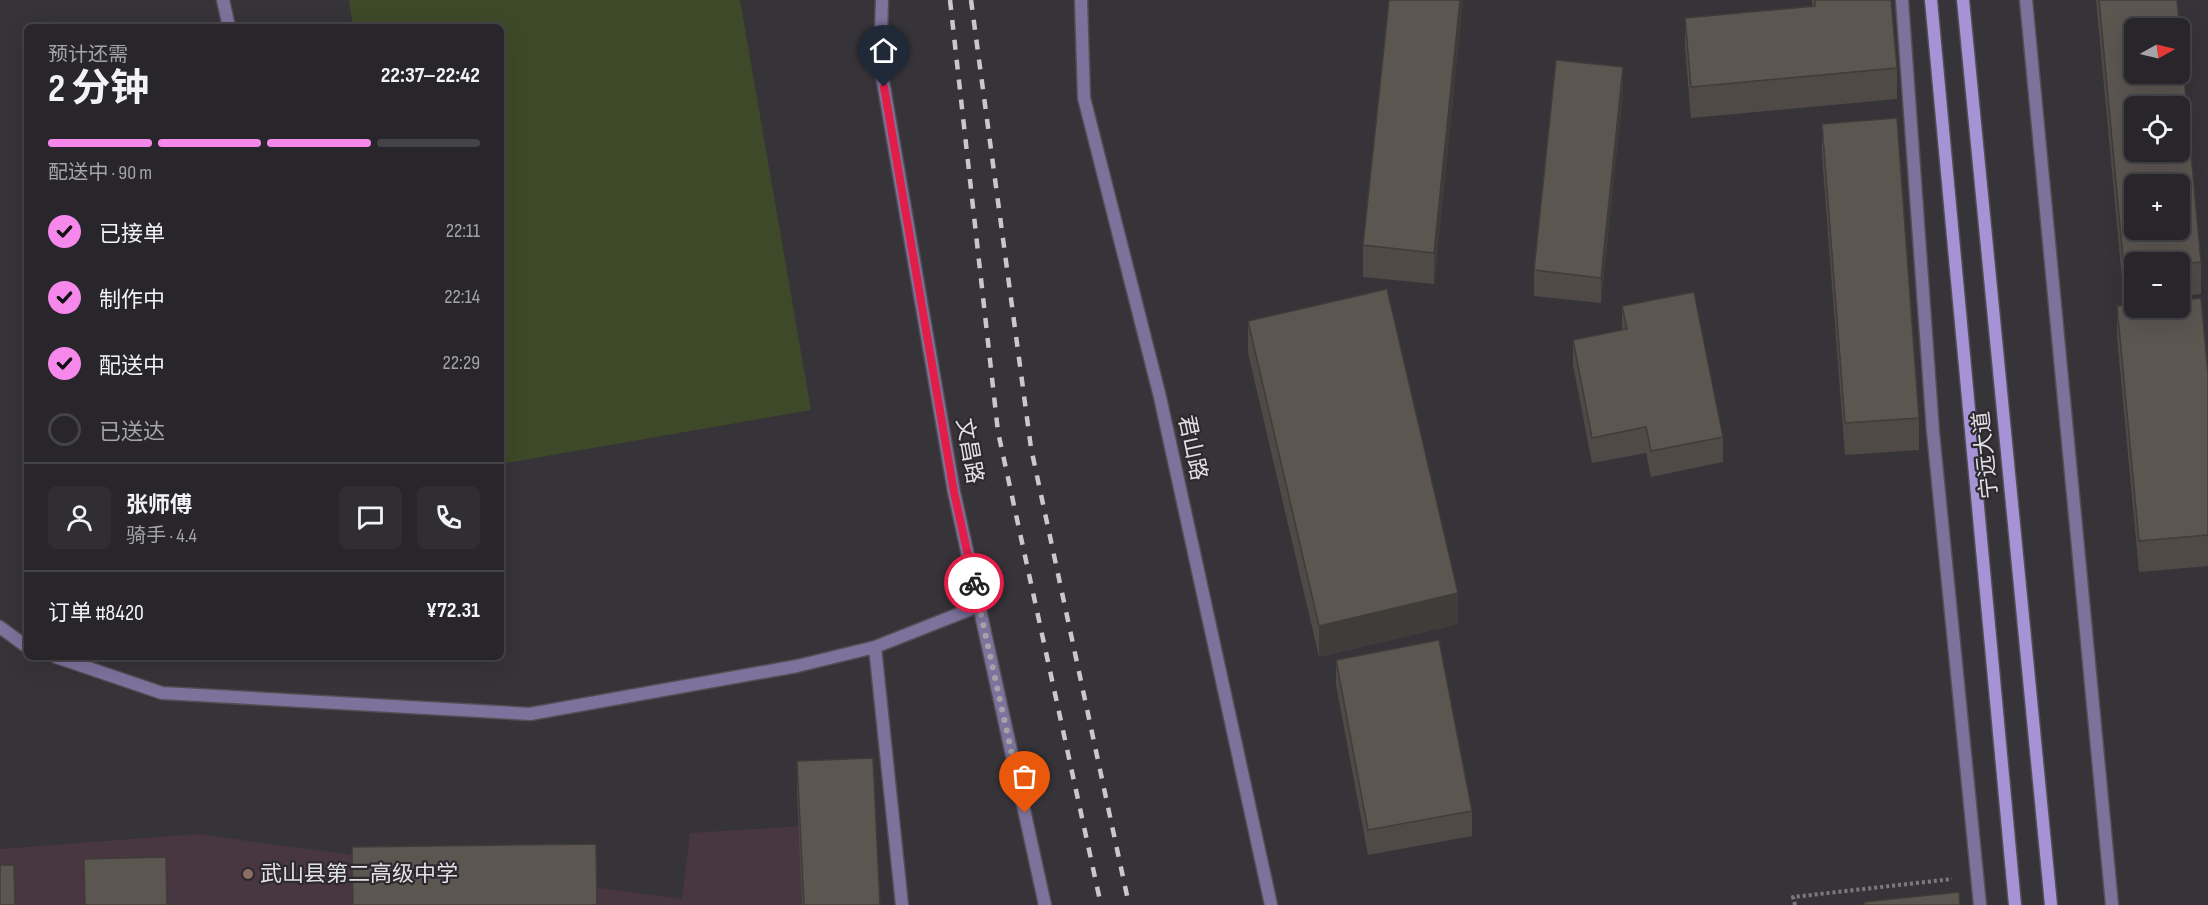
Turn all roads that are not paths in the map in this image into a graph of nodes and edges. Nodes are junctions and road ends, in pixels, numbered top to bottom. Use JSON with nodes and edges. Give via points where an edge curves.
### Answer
{"nodes":[{"id":1,"x":224,"y":0,"type":"edge"},
{"id":2,"x":882,"y":0,"type":"edge"},
{"id":3,"x":1081,"y":0,"type":"edge"},
{"id":4,"x":1902,"y":0,"type":"edge"},
{"id":5,"x":1931,"y":0,"type":"edge"},
{"id":6,"x":1963,"y":0,"type":"edge"},
{"id":7,"x":2026,"y":0,"type":"edge"},
{"id":8,"x":228,"y":24,"type":"edge"},
{"id":9,"x":979,"y":606,"type":"junction"},
{"id":10,"x":0,"y":627,"type":"edge"},
{"id":11,"x":24,"y":645,"type":"edge"},
{"id":12,"x":875,"y":647,"type":"junction"},
{"id":13,"x":65,"y":660,"type":"edge"},
{"id":14,"x":902,"y":905,"type":"edge"},
{"id":15,"x":1045,"y":905,"type":"edge"},
{"id":16,"x":1271,"y":905,"type":"edge"},
{"id":17,"x":1980,"y":905,"type":"edge"},
{"id":18,"x":2015,"y":905,"type":"edge"},
{"id":19,"x":2051,"y":905,"type":"edge"},
{"id":20,"x":2112,"y":905,"type":"edge"}],
"edges":[{"from":1,"to":8,"type":"street"},
{"from":2,"to":9,"type":"street","name":"文昌路","via":[[880,64],[954,492]]},
{"from":3,"to":16,"type":"street","name":"君山路","via":[[1084,98],[1160,398]]},
{"from":4,"to":17,"type":"street","via":[[1933,432]]},
{"from":5,"to":18,"type":"main road","name":"宁远大道"},
{"from":6,"to":19,"type":"main road","name":"宁远大道"},
{"from":7,"to":20,"type":"street"},
{"from":9,"to":12,"type":"street"},
{"from":9,"to":15,"type":"street","name":"文昌路"},
{"from":10,"to":11,"type":"street"},
{"from":12,"to":13,"type":"street","via":[[796,666],[530,714],[162,693]]},
{"from":12,"to":14,"type":"street"}]}
